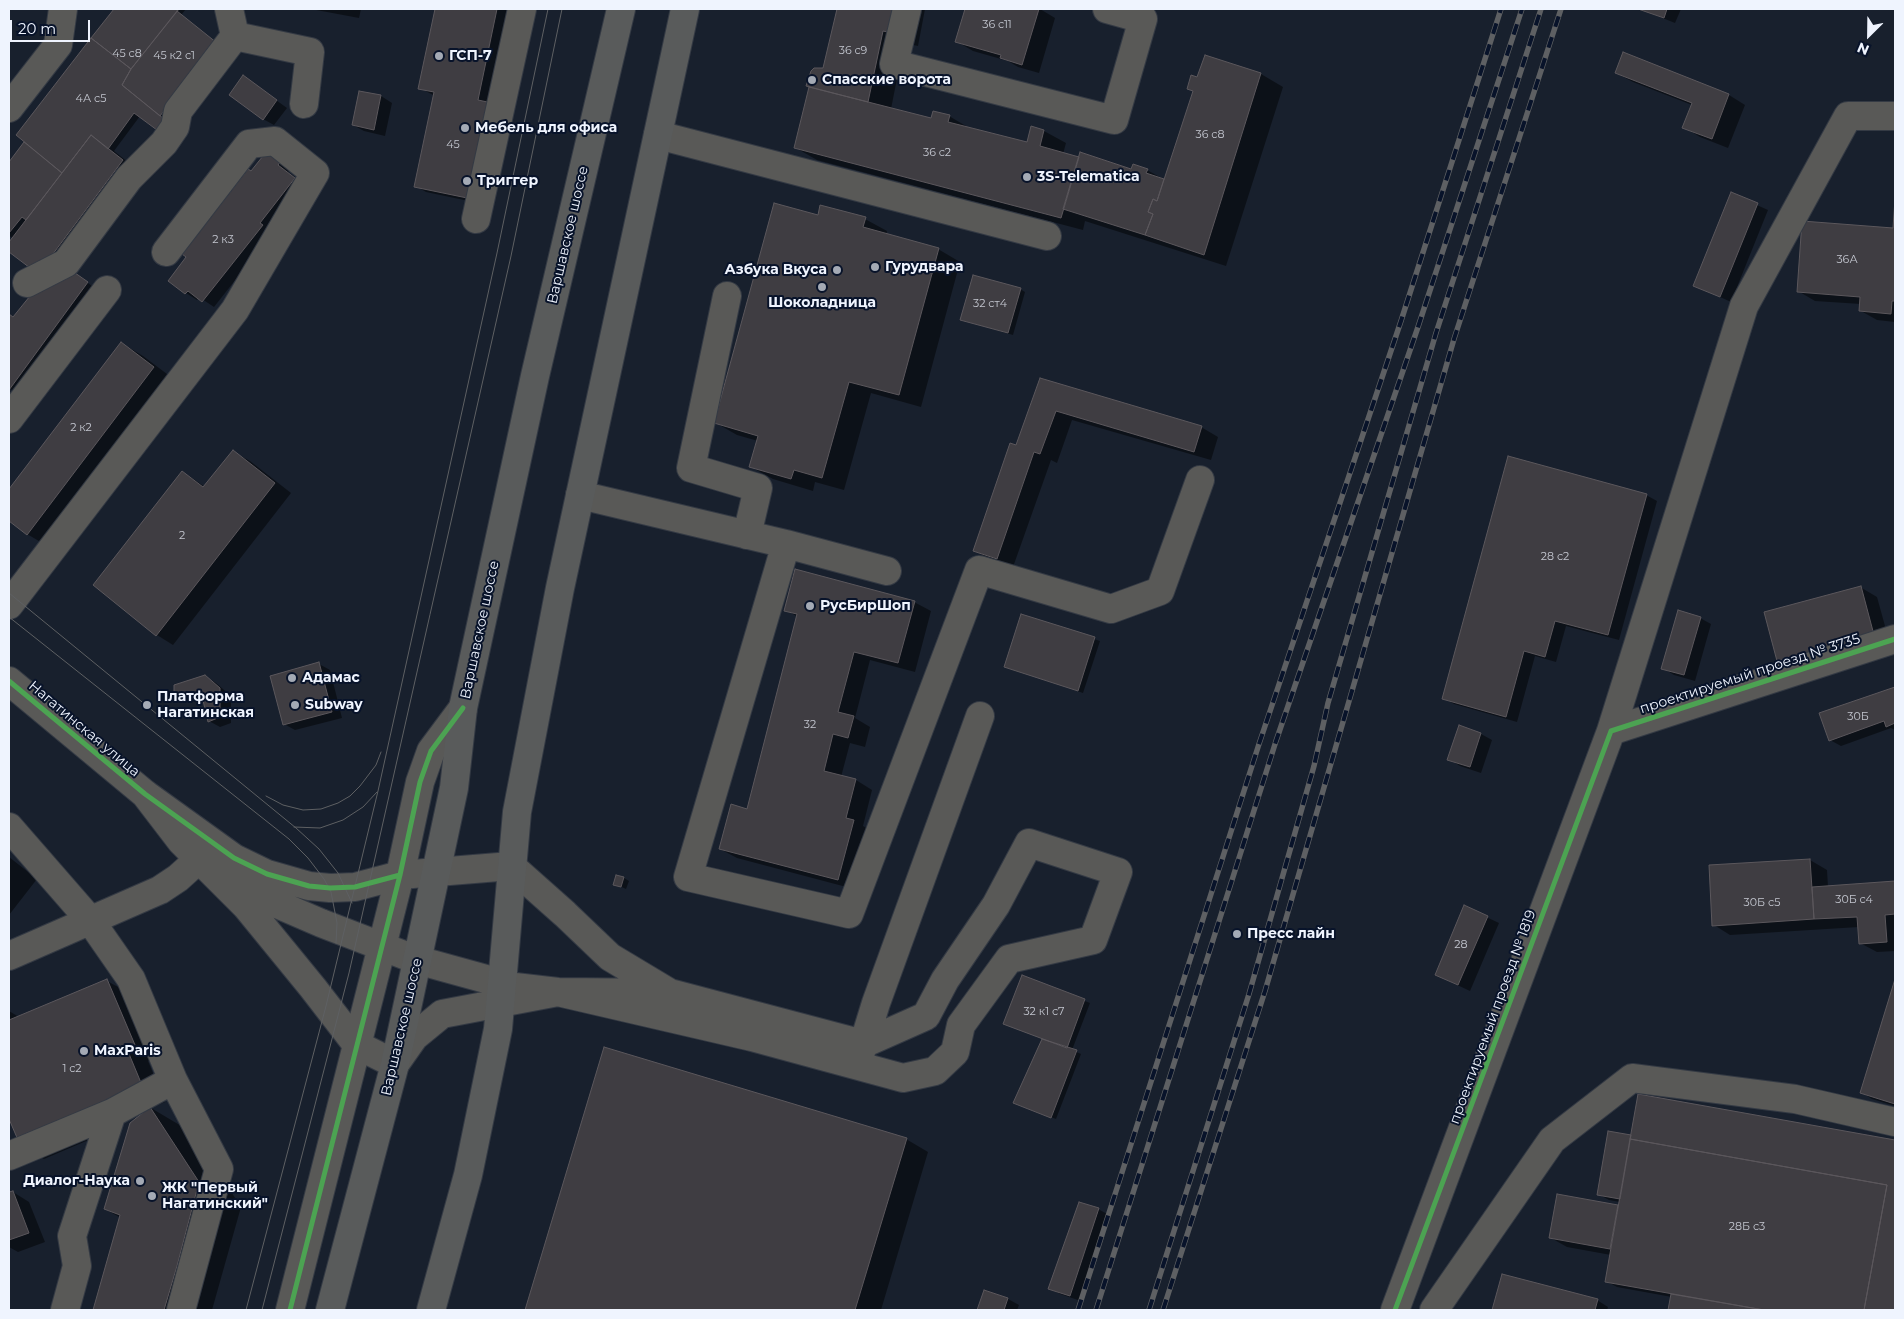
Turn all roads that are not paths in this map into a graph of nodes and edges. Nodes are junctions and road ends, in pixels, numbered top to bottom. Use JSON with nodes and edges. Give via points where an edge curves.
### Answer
{"nodes":[{"id":1,"x":63,"y":9,"type":"edge"},
{"id":2,"x":229,"y":9,"type":"edge"},
{"id":3,"x":522,"y":9,"type":"edge"},
{"id":4,"x":621,"y":9,"type":"edge"},
{"id":5,"x":685,"y":9,"type":"edge"},
{"id":6,"x":907,"y":9,"type":"edge"},
{"id":7,"x":1107,"y":9,"type":"edge"},
{"id":8,"x":235,"y":36,"type":"junction"},
{"id":9,"x":304,"y":104,"type":"dead end"},
{"id":10,"x":9,"y":108,"type":"edge"},
{"id":11,"x":1895,"y":116,"type":"edge"},
{"id":12,"x":658,"y":135,"type":"junction"},
{"id":13,"x":476,"y":219,"type":"dead end"},
{"id":14,"x":1047,"y":236,"type":"dead end"},
{"id":15,"x":166,"y":252,"type":"dead end"},
{"id":16,"x":27,"y":283,"type":"dead end"},
{"id":17,"x":107,"y":290,"type":"dead end"},
{"id":18,"x":728,"y":296,"type":"dead end"},
{"id":19,"x":9,"y":419,"type":"edge"},
{"id":20,"x":1200,"y":480,"type":"dead end"},
{"id":21,"x":580,"y":495,"type":"junction"},
{"id":22,"x":747,"y":535,"type":"junction"},
{"id":23,"x":786,"y":544,"type":"junction"},
{"id":24,"x":887,"y":571,"type":"dead end"},
{"id":25,"x":9,"y":605,"type":"edge"},
{"id":26,"x":1895,"y":639,"type":"edge"},
{"id":27,"x":9,"y":681,"type":"edge"},
{"id":28,"x":463,"y":708,"type":"junction"},
{"id":29,"x":980,"y":716,"type":"dead end"},
{"id":30,"x":1611,"y":731,"type":"junction"},
{"id":31,"x":145,"y":794,"type":"junction"},
{"id":32,"x":9,"y":827,"type":"edge"},
{"id":33,"x":199,"y":859,"type":"junction"},
{"id":34,"x":511,"y":866,"type":"junction"},
{"id":35,"x":436,"y":872,"type":"junction"},
{"id":36,"x":400,"y":875,"type":"junction"},
{"id":37,"x":219,"y":879,"type":"junction"},
{"id":38,"x":90,"y":920,"type":"junction"},
{"id":39,"x":382,"y":946,"type":"junction"},
{"id":40,"x":9,"y":956,"type":"edge"},
{"id":41,"x":418,"y":960,"type":"junction"},
{"id":42,"x":501,"y":992,"type":"junction"},
{"id":43,"x":558,"y":992,"type":"junction"},
{"id":44,"x":670,"y":993,"type":"junction"},
{"id":45,"x":357,"y":1045,"type":"junction"},
{"id":46,"x":860,"y":1055,"type":"junction"},
{"id":47,"x":395,"y":1064,"type":"junction"},
{"id":48,"x":173,"y":1080,"type":"junction"},
{"id":49,"x":112,"y":1113,"type":"junction"},
{"id":50,"x":1895,"y":1122,"type":"edge"},
{"id":51,"x":9,"y":1156,"type":"edge"},
{"id":52,"x":65,"y":1310,"type":"edge"},
{"id":53,"x":181,"y":1310,"type":"edge"},
{"id":54,"x":290,"y":1310,"type":"edge"},
{"id":55,"x":330,"y":1310,"type":"edge"},
{"id":56,"x":432,"y":1310,"type":"edge"},
{"id":57,"x":1396,"y":1310,"type":"edge"},
{"id":58,"x":1434,"y":1310,"type":"edge"}],
"edges":[{"from":1,"to":10,"type":"street","via":[[58,45]]},
{"from":2,"to":8,"type":"street"},
{"from":3,"to":13,"type":"street"},
{"from":4,"to":28,"type":"main road","name":"Варшавское шоссе","via":[[537,367]]},
{"from":5,"to":12,"type":"main road"},
{"from":6,"to":7,"type":"street","via":[[894,64],[1114,120],[1143,19]]},
{"from":8,"to":9,"type":"street","via":[[310,52]]},
{"from":8,"to":16,"type":"street","via":[[178,111],[175,127],[164,143],[129,178],[66,262]]},
{"from":11,"to":30,"type":"street","name":"проектируемый проезд № 1819","via":[[1848,116],[1744,306]]},
{"from":12,"to":14,"type":"street"},
{"from":12,"to":21,"type":"main road"},
{"from":15,"to":25,"type":"street","via":[[249,144],[275,141],[315,173],[235,310]]},
{"from":17,"to":19,"type":"street"},
{"from":18,"to":22,"type":"street","via":[[691,468],[758,488]]},
{"from":20,"to":23,"type":"street","via":[[1160,591],[1112,610],[978,570],[849,914],[688,877]]},
{"from":21,"to":22,"type":"street"},
{"from":21,"to":34,"type":"main road","via":[[517,812]]},
{"from":22,"to":23,"type":"street"},
{"from":23,"to":24,"type":"street"},
{"from":26,"to":30,"type":"street","name":"проектируемый проезд № 3735"},
{"from":27,"to":31,"type":"street","name":"Нагатинская улица"},
{"from":28,"to":35,"type":"main road","name":"Варшавское шоссе","via":[[454,788]]},
{"from":28,"to":36,"type":"street","via":[[431,751],[420,782]]},
{"from":29,"to":46,"type":"street"},
{"from":30,"to":57,"type":"street","name":"проектируемый проезд № 1819"},
{"from":31,"to":33,"type":"street"},
{"from":31,"to":36,"type":"street","via":[[234,858],[267,874],[309,886],[330,888],[355,887]]},
{"from":32,"to":38,"type":"street"},
{"from":33,"to":37,"type":"street"},
{"from":33,"to":38,"type":"street","via":[[160,890]]},
{"from":34,"to":35,"type":"street"},
{"from":34,"to":42,"type":"main road"},
{"from":34,"to":44,"type":"street","via":[[610,957]]},
{"from":35,"to":36,"type":"street"},
{"from":35,"to":41,"type":"main road","name":"Варшавское шоссе"},
{"from":36,"to":39,"type":"street"},
{"from":37,"to":39,"type":"street"},
{"from":37,"to":45,"type":"street","via":[[246,906]]},
{"from":38,"to":40,"type":"street"},
{"from":38,"to":48,"type":"street","via":[[131,979]]},
{"from":39,"to":41,"type":"street"},
{"from":39,"to":45,"type":"street"},
{"from":41,"to":42,"type":"street"},
{"from":41,"to":47,"type":"main road","name":"Варшавское шоссе"},
{"from":42,"to":43,"type":"street"},
{"from":42,"to":47,"type":"street","via":[[442,1014],[414,1037]]},
{"from":42,"to":56,"type":"main road","via":[[498,1029],[468,1175]]},
{"from":43,"to":44,"type":"street"},
{"from":43,"to":46,"type":"street","via":[[752,1037]]},
{"from":44,"to":46,"type":"street"},
{"from":45,"to":47,"type":"street"},
{"from":45,"to":54,"type":"street"},
{"from":46,"to":46,"type":"street","via":[[903,1078],[935,1071],[955,1052],[961,1025],[1010,960],[1093,940],[1118,872],[1029,843],[996,905],[945,980],[926,1016]]},
{"from":47,"to":55,"type":"main road","name":"Варшавское шоссе"},
{"from":48,"to":49,"type":"street"},
{"from":48,"to":53,"type":"street","via":[[220,1170]]},
{"from":49,"to":51,"type":"street"},
{"from":49,"to":52,"type":"street","via":[[72,1236],[77,1266]]},
{"from":50,"to":58,"type":"street","via":[[1795,1099],[1632,1078],[1552,1140]]}]}
